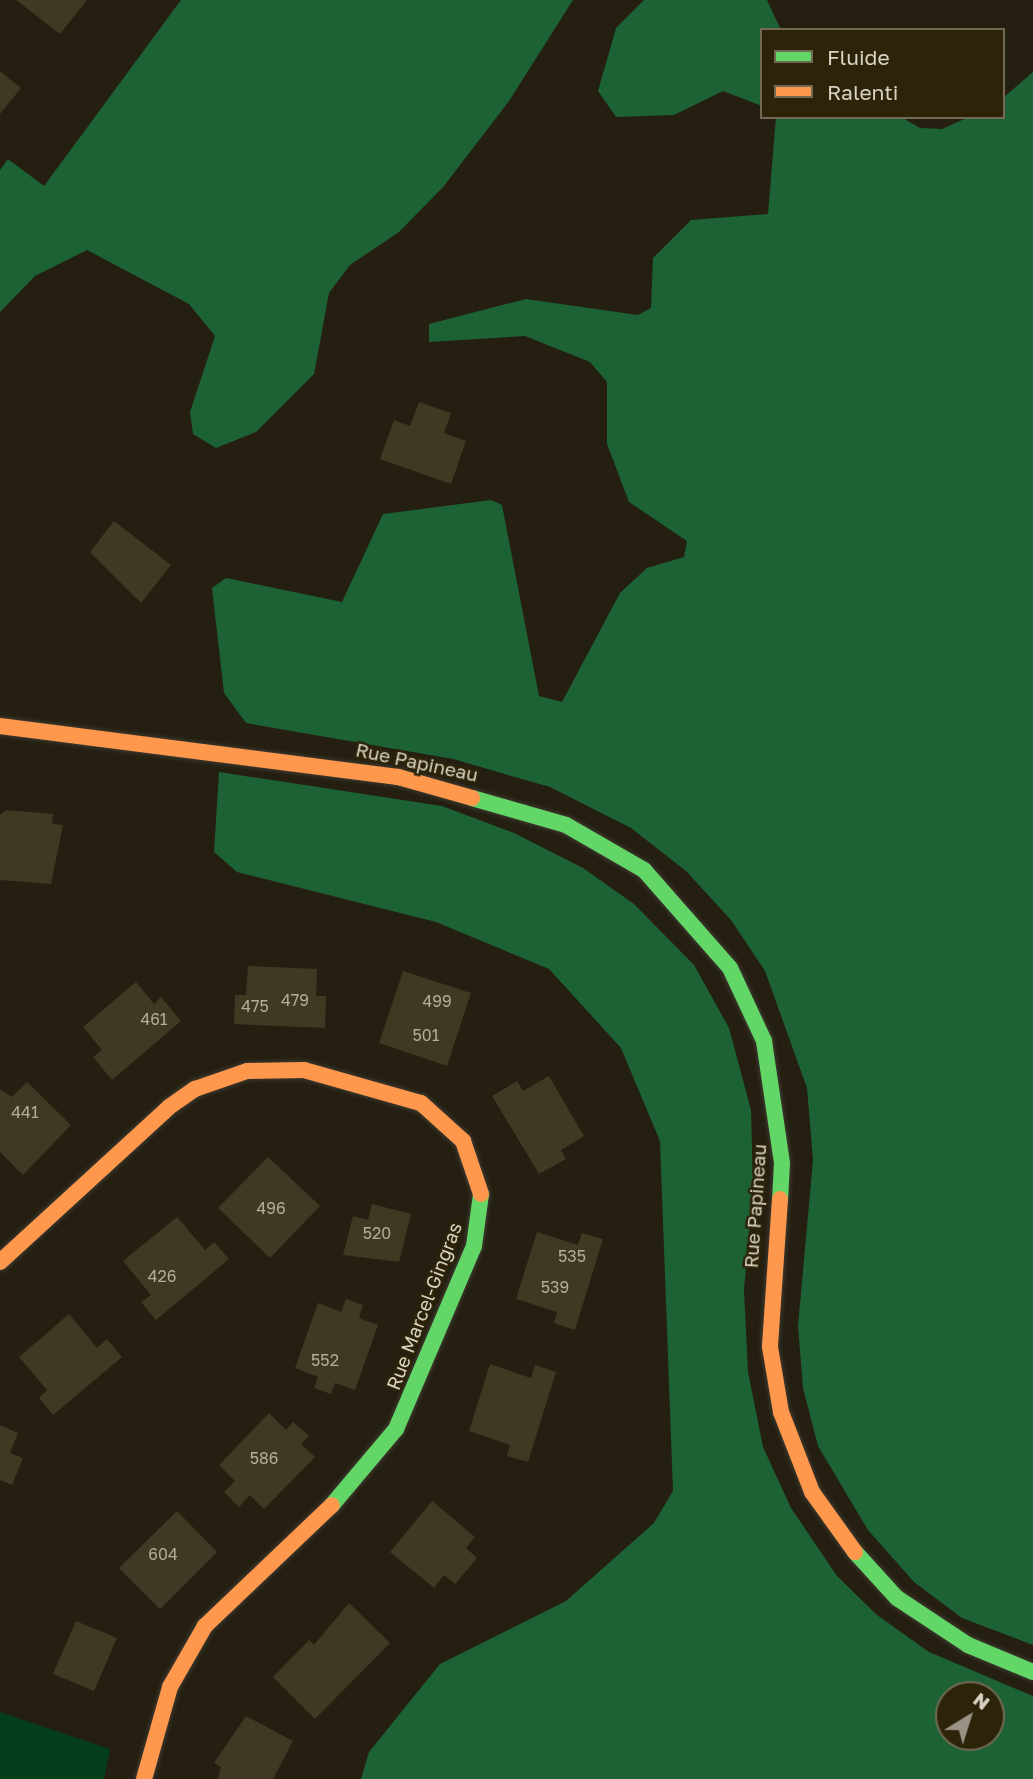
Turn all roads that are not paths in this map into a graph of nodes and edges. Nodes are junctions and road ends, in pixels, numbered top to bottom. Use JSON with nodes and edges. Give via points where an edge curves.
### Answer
{"nodes":[{"id":1,"x":0,"y":726,"type":"edge"},
{"id":2,"x":0,"y":1262,"type":"edge"},
{"id":3,"x":1033,"y":1672,"type":"edge"},
{"id":4,"x":144,"y":1779,"type":"edge"}],
"edges":[{"from":1,"to":3,"type":"street","name":"Rue Papineau","via":[[411,780],[566,825],[644,870],[730,968],[764,1041],[782,1163],[771,1347],[780,1412],[812,1492],[836,1532],[897,1598],[968,1645]]},
{"from":2,"to":4,"type":"street","name":"Rue Marcel-Gingras","via":[[169,1107],[195,1090],[247,1071],[304,1070],[421,1103],[463,1141],[475,1166],[481,1196],[474,1246],[396,1429],[361,1478],[205,1626],[170,1687]]}]}
